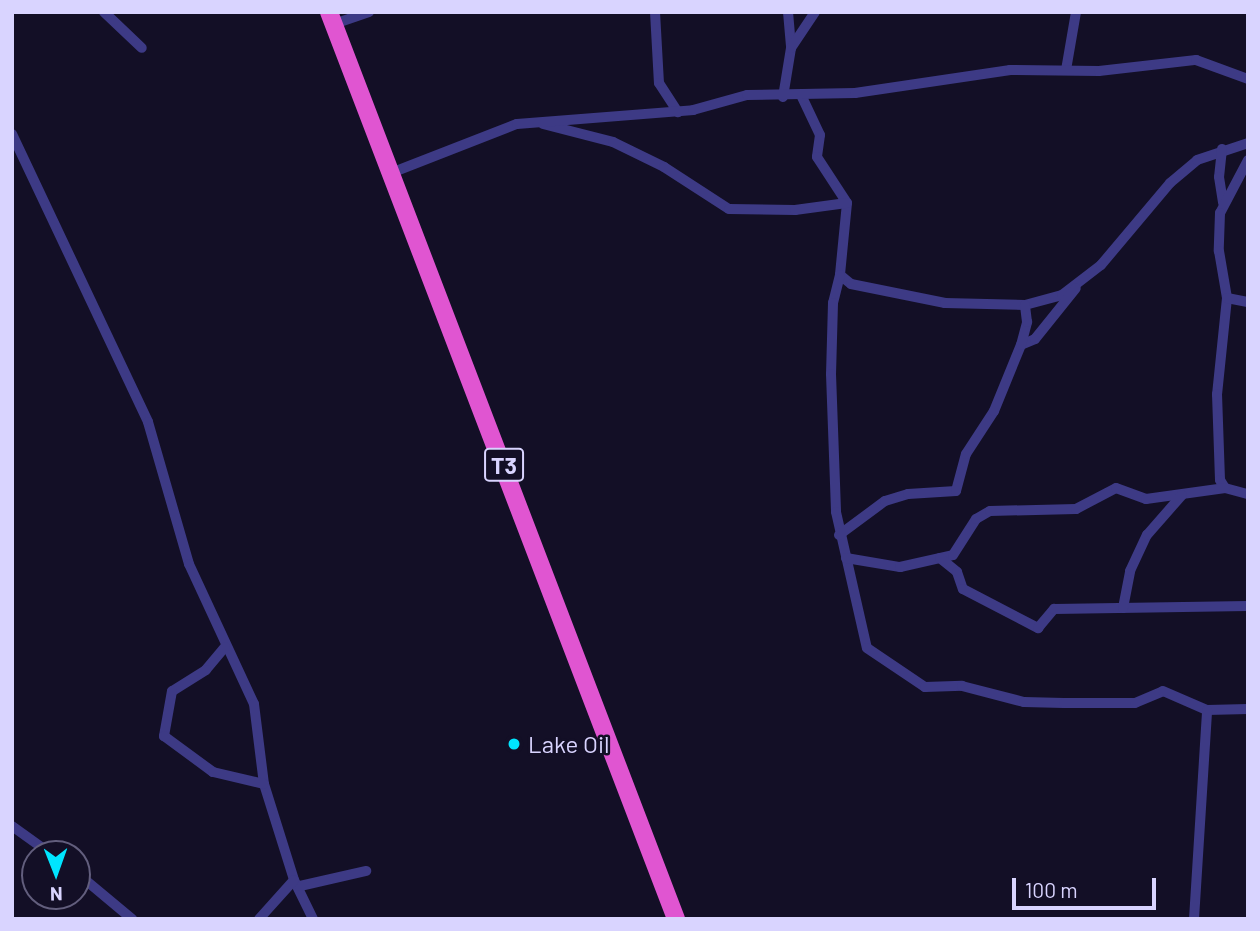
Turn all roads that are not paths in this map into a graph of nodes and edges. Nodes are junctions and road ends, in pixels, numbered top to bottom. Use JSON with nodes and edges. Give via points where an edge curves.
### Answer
{"nodes":[{"id":1,"x":104,"y":12,"type":"edge"},
{"id":2,"x":369,"y":12,"type":"edge"},
{"id":3,"x":655,"y":12,"type":"edge"},
{"id":4,"x":788,"y":12,"type":"edge"},
{"id":5,"x":815,"y":12,"type":"edge"},
{"id":6,"x":1076,"y":12,"type":"edge"},
{"id":7,"x":332,"y":18,"type":"edge"},
{"id":8,"x":142,"y":48,"type":"dead end"},
{"id":9,"x":791,"y":48,"type":"junction"},
{"id":10,"x":1066,"y":70,"type":"junction"},
{"id":11,"x":1248,"y":79,"type":"edge"},
{"id":12,"x":783,"y":97,"type":"junction"},
{"id":13,"x":802,"y":97,"type":"junction"},
{"id":14,"x":678,"y":112,"type":"junction"},
{"id":15,"x":539,"y":122,"type":"junction"},
{"id":16,"x":12,"y":134,"type":"edge"},
{"id":17,"x":1248,"y":143,"type":"edge"},
{"id":18,"x":1222,"y":149,"type":"junction"},
{"id":19,"x":1248,"y":160,"type":"edge"},
{"id":20,"x":391,"y":173,"type":"junction"},
{"id":21,"x":1223,"y":203,"type":"junction"},
{"id":22,"x":847,"y":204,"type":"junction"},
{"id":23,"x":840,"y":275,"type":"junction"},
{"id":24,"x":1078,"y":285,"type":"junction"},
{"id":25,"x":1227,"y":298,"type":"junction"},
{"id":26,"x":1248,"y":302,"type":"edge"},
{"id":27,"x":1025,"y":305,"type":"junction"},
{"id":28,"x":1021,"y":345,"type":"junction"},
{"id":29,"x":1225,"y":488,"type":"junction"},
{"id":30,"x":1248,"y":494,"type":"edge"},
{"id":31,"x":1182,"y":495,"type":"junction"},
{"id":32,"x":839,"y":535,"type":"junction"},
{"id":33,"x":846,"y":558,"type":"junction"},
{"id":34,"x":940,"y":558,"type":"junction"},
{"id":35,"x":1248,"y":606,"type":"edge"},
{"id":36,"x":1123,"y":608,"type":"junction"},
{"id":37,"x":225,"y":647,"type":"junction"},
{"id":38,"x":1248,"y":709,"type":"edge"},
{"id":39,"x":1207,"y":710,"type":"junction"},
{"id":40,"x":264,"y":784,"type":"junction"},
{"id":41,"x":12,"y":826,"type":"edge"},
{"id":42,"x":32,"y":840,"type":"edge"},
{"id":43,"x":366,"y":871,"type":"dead end"},
{"id":44,"x":297,"y":883,"type":"junction"},
{"id":45,"x":91,"y":885,"type":"edge"},
{"id":46,"x":132,"y":919,"type":"edge"},
{"id":47,"x":259,"y":919,"type":"edge"},
{"id":48,"x":313,"y":919,"type":"edge"},
{"id":49,"x":676,"y":919,"type":"edge"},
{"id":50,"x":1194,"y":919,"type":"edge"}],
"edges":[{"from":1,"to":8,"type":"street"},
{"from":2,"to":7,"type":"street"},
{"from":3,"to":14,"type":"street","via":[[659,83]]},
{"from":4,"to":9,"type":"street"},
{"from":5,"to":9,"type":"street"},
{"from":6,"to":10,"type":"street"},
{"from":7,"to":20,"type":"highway","number":"T3"},
{"from":9,"to":12,"type":"street"},
{"from":10,"to":11,"type":"street","via":[[1128,69],[1196,60]]},
{"from":10,"to":13,"type":"street","via":[[1010,70]]},
{"from":12,"to":13,"type":"street"},
{"from":12,"to":14,"type":"street","via":[[739,96]]},
{"from":13,"to":22,"type":"street","via":[[820,135],[817,157]]},
{"from":14,"to":15,"type":"street"},
{"from":15,"to":20,"type":"street","via":[[500,128]]},
{"from":15,"to":22,"type":"street","via":[[612,142],[664,167],[729,209],[786,211]]},
{"from":16,"to":37,"type":"street","via":[[148,422],[189,564]]},
{"from":17,"to":18,"type":"street"},
{"from":18,"to":21,"type":"street","via":[[1219,177]]},
{"from":18,"to":24,"type":"street","via":[[1196,160],[1170,183]]},
{"from":19,"to":21,"type":"street"},
{"from":20,"to":49,"type":"highway","number":"T3"},
{"from":21,"to":25,"type":"street","via":[[1219,251]]},
{"from":22,"to":23,"type":"street"},
{"from":23,"to":27,"type":"street","via":[[851,284],[910,299]]},
{"from":23,"to":32,"type":"street","via":[[833,303],[831,374]]},
{"from":24,"to":27,"type":"street"},
{"from":24,"to":28,"type":"street","via":[[1035,340]]},
{"from":25,"to":26,"type":"street"},
{"from":25,"to":29,"type":"street","via":[[1217,394],[1220,480]]},
{"from":27,"to":28,"type":"street","via":[[1027,322]]},
{"from":28,"to":32,"type":"street","via":[[994,411],[966,454],[956,491],[908,494],[885,502]]},
{"from":29,"to":30,"type":"street"},
{"from":29,"to":31,"type":"street"},
{"from":31,"to":34,"type":"street","via":[[1146,499],[1116,488],[1076,509],[990,511],[976,519],[960,549]]},
{"from":31,"to":36,"type":"street","via":[[1147,535],[1130,571]]},
{"from":32,"to":33,"type":"street"},
{"from":33,"to":34,"type":"street","via":[[901,567]]},
{"from":33,"to":39,"type":"street","via":[[864,643],[909,680],[925,687],[987,690],[1024,702],[1135,703],[1163,691]]},
{"from":34,"to":36,"type":"street","via":[[957,572],[964,589],[1038,628],[1054,609]]},
{"from":35,"to":36,"type":"street"},
{"from":37,"to":40,"type":"street","via":[[257,713]]},
{"from":37,"to":40,"type":"street","via":[[212,665],[172,691],[164,736],[213,772]]},
{"from":38,"to":39,"type":"street"},
{"from":39,"to":50,"type":"street"},
{"from":40,"to":44,"type":"street"},
{"from":41,"to":42,"type":"street"},
{"from":43,"to":44,"type":"street"},
{"from":44,"to":47,"type":"street"},
{"from":44,"to":48,"type":"street"},
{"from":45,"to":46,"type":"street"}]}
